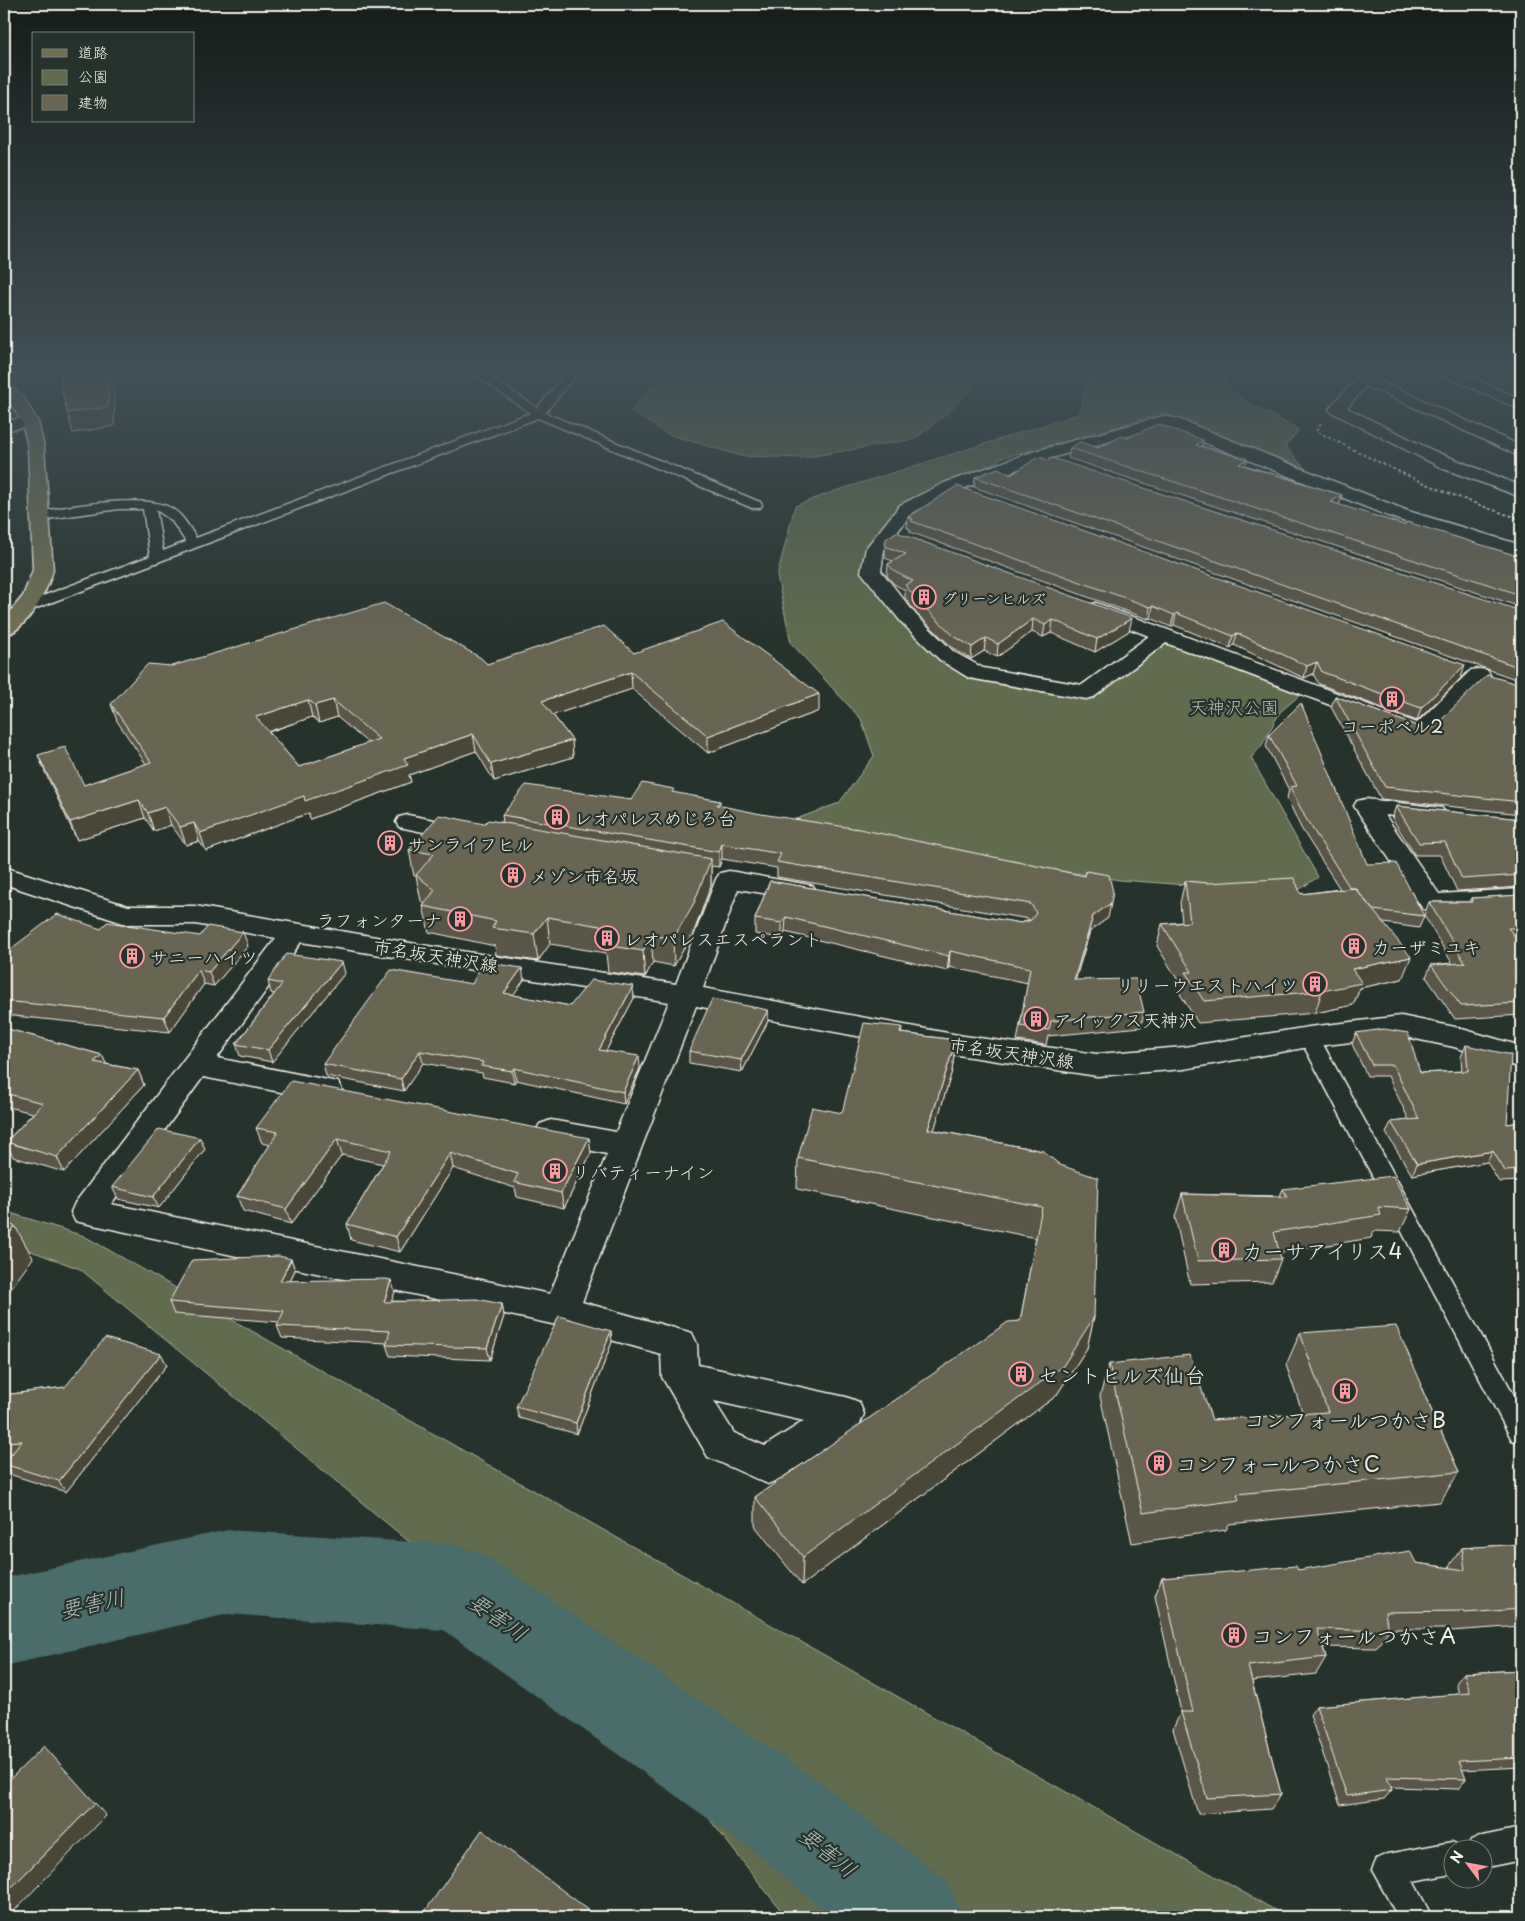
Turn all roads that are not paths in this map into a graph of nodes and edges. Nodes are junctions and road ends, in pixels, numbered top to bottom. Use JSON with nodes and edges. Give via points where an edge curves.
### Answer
{"nodes":[{"id":1,"x":37,"y":461,"type":"edge"},
{"id":2,"x":413,"y":461,"type":"edge"},
{"id":3,"x":650,"y":461,"type":"edge"},
{"id":4,"x":1025,"y":461,"type":"edge"},
{"id":5,"x":1051,"y":461,"type":"edge"},
{"id":6,"x":1267,"y":461,"type":"edge"},
{"id":7,"x":1440,"y":461,"type":"edge"},
{"id":8,"x":1064,"y":465,"type":"edge"},
{"id":9,"x":950,"y":487,"type":"junction"},
{"id":10,"x":1521,"y":492,"type":"edge"},
{"id":11,"x":977,"y":496,"type":"edge"},
{"id":12,"x":148,"y":505,"type":"junction"},
{"id":13,"x":756,"y":505,"type":"dead end"},
{"id":14,"x":40,"y":516,"type":"junction"},
{"id":15,"x":193,"y":543,"type":"junction"},
{"id":16,"x":1521,"y":551,"type":"edge"},
{"id":17,"x":158,"y":556,"type":"junction"},
{"id":18,"x":1075,"y":601,"type":"edge"},
{"id":19,"x":29,"y":606,"type":"junction"},
{"id":20,"x":4,"y":630,"type":"edge"},
{"id":21,"x":1164,"y":635,"type":"junction"},
{"id":22,"x":1478,"y":675,"type":"dead end"},
{"id":23,"x":1453,"y":815,"type":"edge"},
{"id":24,"x":408,"y":822,"type":"dead end"},
{"id":25,"x":486,"y":836,"type":"edge"},
{"id":26,"x":4,"y":875,"type":"edge"},
{"id":27,"x":826,"y":895,"type":"edge"},
{"id":28,"x":1521,"y":896,"type":"edge"},
{"id":29,"x":294,"y":932,"type":"junction"},
{"id":30,"x":686,"y":995,"type":"junction"},
{"id":31,"x":1309,"y":1037,"type":"junction"},
{"id":32,"x":1521,"y":1057,"type":"edge"},
{"id":33,"x":196,"y":1065,"type":"junction"},
{"id":34,"x":353,"y":1095,"type":"edge"},
{"id":35,"x":529,"y":1128,"type":"edge"},
{"id":36,"x":626,"y":1146,"type":"junction"},
{"id":37,"x":561,"y":1311,"type":"junction"},
{"id":38,"x":680,"y":1377,"type":"dead end"},
{"id":39,"x":1521,"y":1432,"type":"edge"},
{"id":40,"x":1521,"y":1844,"type":"edge"},
{"id":41,"x":1492,"y":1850,"type":"edge"},
{"id":42,"x":1442,"y":1860,"type":"edge"},
{"id":43,"x":1416,"y":1917,"type":"edge"}],
"edges":[{"from":1,"to":14,"type":"main road"},
{"from":2,"to":15,"type":"lane"},
{"from":3,"to":13,"type":"lane"},
{"from":4,"to":9,"type":"street"},
{"from":5,"to":8,"type":"street"},
{"from":6,"to":16,"type":"street","via":[[1394,512]]},
{"from":7,"to":10,"type":"street"},
{"from":9,"to":11,"type":"street"},
{"from":9,"to":21,"type":"street","via":[[906,508],[897,535],[875,548],[871,572],[908,619],[947,656],[977,673],[1086,692]]},
{"from":12,"to":14,"type":"lane","via":[[119,505]]},
{"from":12,"to":15,"type":"lane","via":[[172,512]]},
{"from":12,"to":17,"type":"lane"},
{"from":14,"to":19,"type":"main road","via":[[43,570],[40,587]]},
{"from":15,"to":17,"type":"lane"},
{"from":17,"to":19,"type":"lane"},
{"from":18,"to":21,"type":"street"},
{"from":19,"to":20,"type":"main road"},
{"from":21,"to":22,"type":"street","via":[[1420,732]]},
{"from":23,"to":28,"type":"street","via":[[1366,806],[1432,903]]},
{"from":24,"to":25,"type":"street"},
{"from":26,"to":29,"type":"street","name":"市名坂天神沢線","via":[[126,915],[195,915]]},
{"from":27,"to":30,"type":"street","via":[[719,878]]},
{"from":29,"to":30,"type":"street","name":"市名坂天神沢線"},
{"from":29,"to":33,"type":"street"},
{"from":30,"to":31,"type":"street","name":"市名坂天神沢線","via":[[964,1046],[1098,1065],[1184,1058]]},
{"from":30,"to":36,"type":"street"},
{"from":31,"to":32,"type":"street","name":"市名坂天神沢線","via":[[1401,1026],[1455,1036]]},
{"from":31,"to":39,"type":"lane"},
{"from":33,"to":34,"type":"street"},
{"from":33,"to":37,"type":"street","via":[[87,1212]]},
{"from":35,"to":36,"type":"street"},
{"from":36,"to":37,"type":"street"},
{"from":37,"to":38,"type":"street","via":[[679,1344]]},
{"from":40,"to":41,"type":"lane"},
{"from":42,"to":43,"type":"lane","via":[[1388,1870]]}]}
